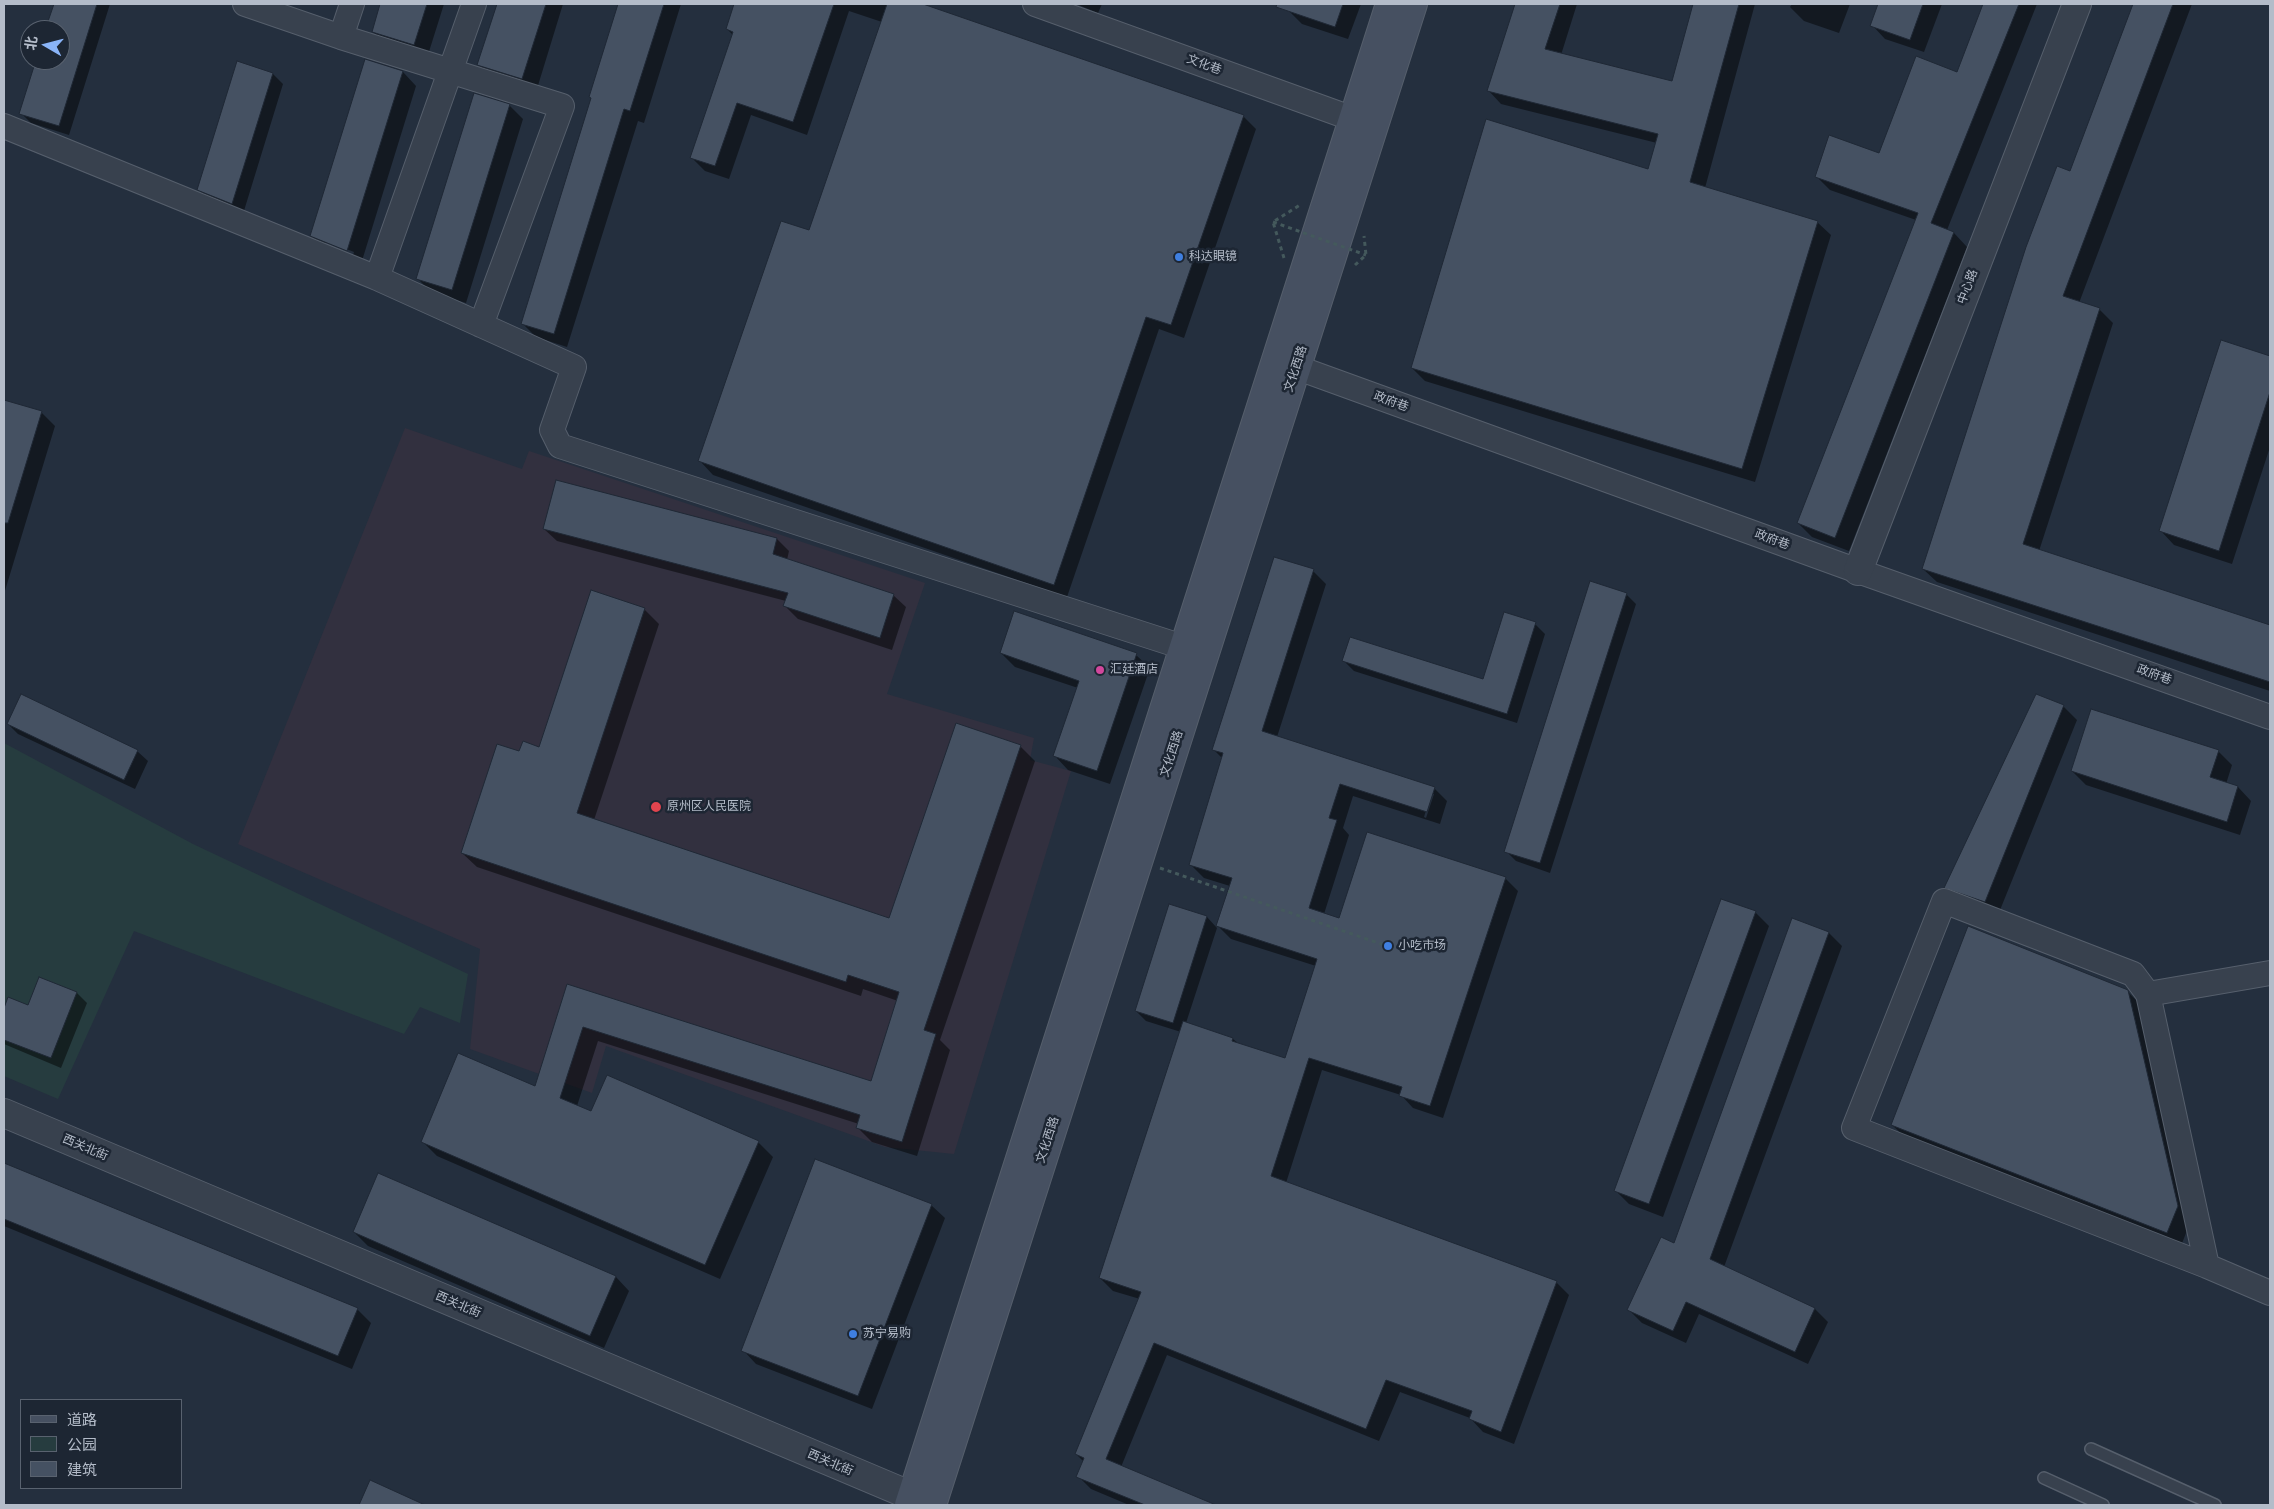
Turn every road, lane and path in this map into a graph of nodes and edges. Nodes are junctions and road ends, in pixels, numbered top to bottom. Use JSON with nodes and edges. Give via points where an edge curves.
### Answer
{"nodes":[{"id":1,"x":244,"y":4,"type":"edge"},
{"id":2,"x":352,"y":4,"type":"edge"},
{"id":3,"x":474,"y":4,"type":"edge"},
{"id":4,"x":1035,"y":4,"type":"edge"},
{"id":5,"x":1390,"y":4,"type":"edge"},
{"id":6,"x":1413,"y":4,"type":"edge"},
{"id":7,"x":2077,"y":4,"type":"edge"},
{"id":8,"x":341,"y":37,"type":"junction"},
{"id":9,"x":449,"y":73,"type":"junction"},
{"id":10,"x":1363,"y":123,"type":"junction"},
{"id":11,"x":4,"y":126,"type":"edge"},
{"id":12,"x":1273,"y":222,"type":"dead end"},
{"id":13,"x":1366,"y":255,"type":"dead end"},
{"id":14,"x":377,"y":278,"type":"junction"},
{"id":15,"x":481,"y":325,"type":"junction"},
{"id":16,"x":1286,"y":364,"type":"junction"},
{"id":17,"x":1858,"y":571,"type":"junction"},
{"id":18,"x":1183,"y":647,"type":"junction"},
{"id":19,"x":2270,"y":717,"type":"edge"},
{"id":20,"x":1138,"y":860,"type":"junction"},
{"id":21,"x":1387,"y":946,"type":"dead end"},
{"id":22,"x":2270,"y":973,"type":"edge"},
{"id":23,"x":2148,"y":994,"type":"junction"},
{"id":24,"x":4,"y":1113,"type":"edge"},
{"id":25,"x":2207,"y":1266,"type":"junction"},
{"id":26,"x":2270,"y":1292,"type":"edge"},
{"id":27,"x":2091,"y":1449,"type":"dead end"},
{"id":28,"x":2044,"y":1478,"type":"dead end"},
{"id":29,"x":923,"y":1504,"type":"edge"},
{"id":30,"x":2103,"y":1505,"type":"edge"},
{"id":31,"x":2215,"y":1505,"type":"edge"}],
"edges":[{"from":1,"to":8,"type":"street"},
{"from":2,"to":8,"type":"street"},
{"from":3,"to":9,"type":"street"},
{"from":4,"to":10,"type":"street","name":"文化巷"},
{"from":5,"to":10,"type":"main road","name":"文化西路"},
{"from":6,"to":10,"type":"main road","name":"文化西路"},
{"from":7,"to":17,"type":"street","name":"中心路"},
{"from":8,"to":9,"type":"street"},
{"from":9,"to":14,"type":"street"},
{"from":9,"to":15,"type":"street","via":[[562,106]]},
{"from":10,"to":16,"type":"main road","name":"文化西路"},
{"from":11,"to":14,"type":"street"},
{"from":12,"to":13,"type":"path","bridge":true},
{"from":14,"to":15,"type":"street"},
{"from":15,"to":18,"type":"street","via":[[574,366],[552,430],[560,446]]},
{"from":16,"to":17,"type":"street","name":"政府巷"},
{"from":16,"to":18,"type":"main road","name":"文化西路"},
{"from":16,"to":20,"type":"main road","name":"文化西路"},
{"from":17,"to":19,"type":"street","name":"政府巷"},
{"from":18,"to":29,"type":"main road","name":"文化西路"},
{"from":20,"to":21,"type":"path"},
{"from":20,"to":29,"type":"main road","name":"文化西路"},
{"from":22,"to":23,"type":"street"},
{"from":23,"to":25,"type":"street"},
{"from":23,"to":25,"type":"street","via":[[2134,974],[1944,901],[1854,1128]]},
{"from":24,"to":29,"type":"street","name":"西关北街"},
{"from":25,"to":26,"type":"street"},
{"from":27,"to":31,"type":"lane"},
{"from":28,"to":30,"type":"lane"}]}
